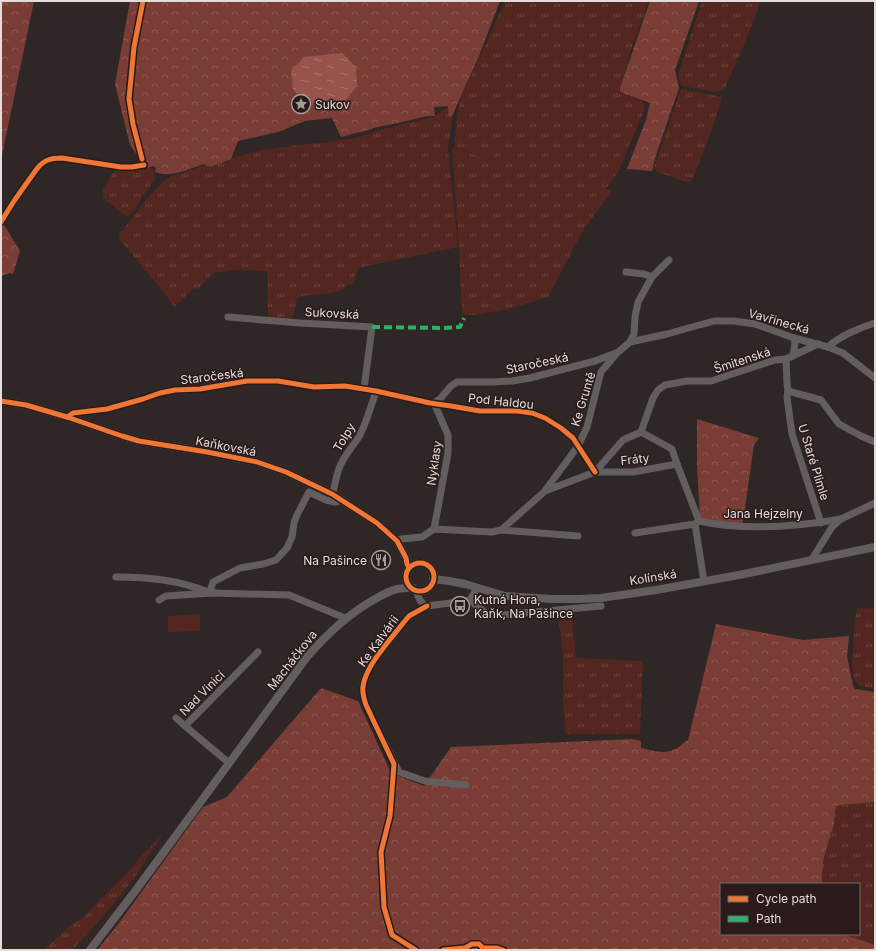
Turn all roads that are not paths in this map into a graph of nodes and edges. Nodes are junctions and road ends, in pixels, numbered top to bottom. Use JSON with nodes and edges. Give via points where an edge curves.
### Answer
{"nodes":[{"id":1,"x":669,"y":260,"type":"dead end"},
{"id":2,"x":626,"y":272,"type":"dead end"},
{"id":3,"x":652,"y":276,"type":"junction"},
{"id":4,"x":228,"y":317,"type":"dead end"},
{"id":5,"x":875,"y":323,"type":"edge"},
{"id":6,"x":794,"y":338,"type":"junction"},
{"id":7,"x":630,"y":342,"type":"junction"},
{"id":8,"x":818,"y":344,"type":"junction"},
{"id":9,"x":828,"y":347,"type":"junction"},
{"id":10,"x":617,"y":353,"type":"junction"},
{"id":11,"x":793,"y":356,"type":"junction"},
{"id":12,"x":786,"y":359,"type":"junction"},
{"id":13,"x":595,"y":361,"type":"junction"},
{"id":14,"x":601,"y":372,"type":"junction"},
{"id":15,"x":875,"y":378,"type":"edge"},
{"id":16,"x":364,"y":389,"type":"junction"},
{"id":17,"x":376,"y":391,"type":"junction"},
{"id":18,"x":788,"y":391,"type":"junction"},
{"id":19,"x":1,"y":401,"type":"edge"},
{"id":20,"x":434,"y":403,"type":"junction"},
{"id":21,"x":64,"y":416,"type":"junction"},
{"id":22,"x":641,"y":432,"type":"junction"},
{"id":23,"x":875,"y":442,"type":"edge"},
{"id":24,"x":578,"y":446,"type":"junction"},
{"id":25,"x":677,"y":464,"type":"junction"},
{"id":26,"x":595,"y":472,"type":"junction"},
{"id":27,"x":544,"y":492,"type":"junction"},
{"id":28,"x":332,"y":494,"type":"junction"},
{"id":29,"x":343,"y":500,"type":"junction"},
{"id":30,"x":875,"y":503,"type":"edge"},
{"id":31,"x":841,"y":519,"type":"junction"},
{"id":32,"x":697,"y":522,"type":"junction"},
{"id":33,"x":822,"y":523,"type":"junction"},
{"id":34,"x":434,"y":529,"type":"junction"},
{"id":35,"x":501,"y":530,"type":"junction"},
{"id":36,"x":635,"y":533,"type":"dead end"},
{"id":37,"x":578,"y":536,"type":"dead end"},
{"id":38,"x":397,"y":541,"type":"junction"},
{"id":39,"x":875,"y":547,"type":"edge"},
{"id":40,"x":812,"y":559,"type":"junction"},
{"id":41,"x":413,"y":566,"type":"junction"},
{"id":42,"x":116,"y":577,"type":"dead end"},
{"id":43,"x":406,"y":579,"type":"junction"},
{"id":44,"x":433,"y":579,"type":"junction"},
{"id":45,"x":704,"y":581,"type":"junction"},
{"id":46,"x":398,"y":588,"type":"junction"},
{"id":47,"x":477,"y":588,"type":"junction"},
{"id":48,"x":414,"y":589,"type":"junction"},
{"id":49,"x":212,"y":593,"type":"junction"},
{"id":50,"x":159,"y":600,"type":"dead end"},
{"id":51,"x":470,"y":600,"type":"junction"},
{"id":52,"x":427,"y":606,"type":"junction"},
{"id":53,"x":601,"y":606,"type":"dead end"},
{"id":54,"x":345,"y":618,"type":"junction"},
{"id":55,"x":258,"y":652,"type":"dead end"},
{"id":56,"x":176,"y":718,"type":"dead end"},
{"id":57,"x":185,"y":726,"type":"junction"},
{"id":58,"x":227,"y":766,"type":"junction"},
{"id":59,"x":466,"y":785,"type":"dead end"},
{"id":60,"x":90,"y":950,"type":"edge"}],
"edges":[{"from":1,"to":3,"type":"street"},
{"from":2,"to":3,"type":"street"},
{"from":3,"to":7,"type":"street","via":[[638,302],[634,334]]},
{"from":4,"to":16,"type":"street","name":"Sukovská","via":[[372,326]]},
{"from":5,"to":9,"type":"street","via":[[844,336]]},
{"from":6,"to":7,"type":"street","name":"Vavřinecká","via":[[755,324],[714,321]]},
{"from":6,"to":8,"type":"street","name":"Vavřinecká"},
{"from":6,"to":11,"type":"street"},
{"from":7,"to":10,"type":"street","name":"Ke Gruntě"},
{"from":8,"to":9,"type":"street","name":"Vavřinecká"},
{"from":8,"to":11,"type":"street","name":"Šmitenská"},
{"from":9,"to":15,"type":"street","name":"Vavřinecká","via":[[843,353]]},
{"from":10,"to":13,"type":"street","name":"Staročeská"},
{"from":10,"to":14,"type":"street","name":"Ke Gruntě"},
{"from":11,"to":12,"type":"street","name":"Šmitenská"},
{"from":12,"to":18,"type":"street","name":"U Staré Plimle"},
{"from":12,"to":22,"type":"street","name":"Šmitenská","via":[[775,360],[711,381],[687,381],[665,385],[658,390]]},
{"from":13,"to":14,"type":"street"},
{"from":13,"to":20,"type":"street","name":"Staročeská","via":[[518,380],[458,382]]},
{"from":14,"to":24,"type":"street","name":"Ke Gruntě","via":[[587,427]]},
{"from":16,"to":17,"type":"street","name":"Staročeská"},
{"from":16,"to":21,"type":"street","name":"Staročeská","via":[[278,381],[247,382],[175,390],[107,409]]},
{"from":17,"to":20,"type":"street","name":"Staročeská"},
{"from":17,"to":28,"type":"street","name":"Tolpy","via":[[360,435],[337,472]]},
{"from":18,"to":23,"type":"street","via":[[821,400],[840,424]]},
{"from":18,"to":33,"type":"street","name":"U Staré Plimle","via":[[792,434]]},
{"from":19,"to":21,"type":"street","name":"Kaňkovská"},
{"from":20,"to":24,"type":"street","name":"Pod Haldou","via":[[480,411],[532,413],[561,428]]},
{"from":20,"to":34,"type":"street","name":"Nyklasy","via":[[448,434],[448,453]]},
{"from":21,"to":28,"type":"street","name":"Kaňkovská","via":[[139,441],[258,462]]},
{"from":22,"to":25,"type":"street","name":"Fráty","via":[[672,449]]},
{"from":22,"to":26,"type":"street","via":[[623,440]]},
{"from":24,"to":26,"type":"street"},
{"from":24,"to":27,"type":"street","name":"Ke Gruntě"},
{"from":25,"to":26,"type":"street","name":"Fráty","via":[[633,472]]},
{"from":25,"to":32,"type":"street","name":"Fráty"},
{"from":26,"to":27,"type":"street","name":"Ke Gruntě"},
{"from":27,"to":35,"type":"street","name":"Ke Gruntě"},
{"from":28,"to":29,"type":"street","name":"Kaňkovská"},
{"from":29,"to":38,"type":"street","name":"Kaňkovská","via":[[377,523]]},
{"from":29,"to":49,"type":"street","via":[[326,500],[309,492],[297,515],[287,548],[276,560],[240,568],[225,575],[213,582],[210,588]]},
{"from":30,"to":31,"type":"street"},
{"from":31,"to":33,"type":"street","name":"Jana Hejzelny"},
{"from":31,"to":40,"type":"street","via":[[832,527]]},
{"from":32,"to":33,"type":"street","name":"Jana Hejzelny","via":[[746,527]]},
{"from":32,"to":36,"type":"street","name":"Jana Hejzelny"},
{"from":32,"to":45,"type":"street"},
{"from":34,"to":35,"type":"street","via":[[492,532]]},
{"from":34,"to":38,"type":"street","via":[[422,537]]},
{"from":35,"to":37,"type":"street"},
{"from":38,"to":41,"type":"street","name":"Kaňkovská"},
{"from":39,"to":40,"type":"street","name":"Kolínská"},
{"from":40,"to":45,"type":"street","name":"Kolínská"},
{"from":41,"to":43,"type":"street"},
{"from":41,"to":44,"type":"street","via":[[425,564],[429,567]]},
{"from":42,"to":49,"type":"street","via":[[160,579]]},
{"from":43,"to":46,"type":"street"},
{"from":43,"to":48,"type":"street"},
{"from":44,"to":47,"type":"street","name":"Kolínská"},
{"from":44,"to":48,"type":"street","via":[[424,590]]},
{"from":45,"to":47,"type":"street","name":"Kolínská","via":[[601,598],[579,599],[505,596]]},
{"from":46,"to":48,"type":"street"},
{"from":46,"to":54,"type":"street","name":"Macháčkova"},
{"from":47,"to":51,"type":"street"},
{"from":48,"to":52,"type":"street","via":[[420,601]]},
{"from":49,"to":50,"type":"street","via":[[166,596]]},
{"from":49,"to":54,"type":"street","via":[[289,595]]},
{"from":51,"to":52,"type":"street"},
{"from":51,"to":53,"type":"street","via":[[488,615]]},
{"from":52,"to":59,"type":"street","name":"Ke Kalvárii","via":[[404,622],[376,659],[364,680],[363,697],[398,772],[425,781]]},
{"from":54,"to":58,"type":"street","name":"Macháčkova","via":[[307,657]]},
{"from":55,"to":57,"type":"street","name":"Nad Vinicí"},
{"from":56,"to":57,"type":"street"},
{"from":57,"to":58,"type":"street","name":"Nad Vinicí"},
{"from":58,"to":60,"type":"street","name":"Macháčkova"}]}
